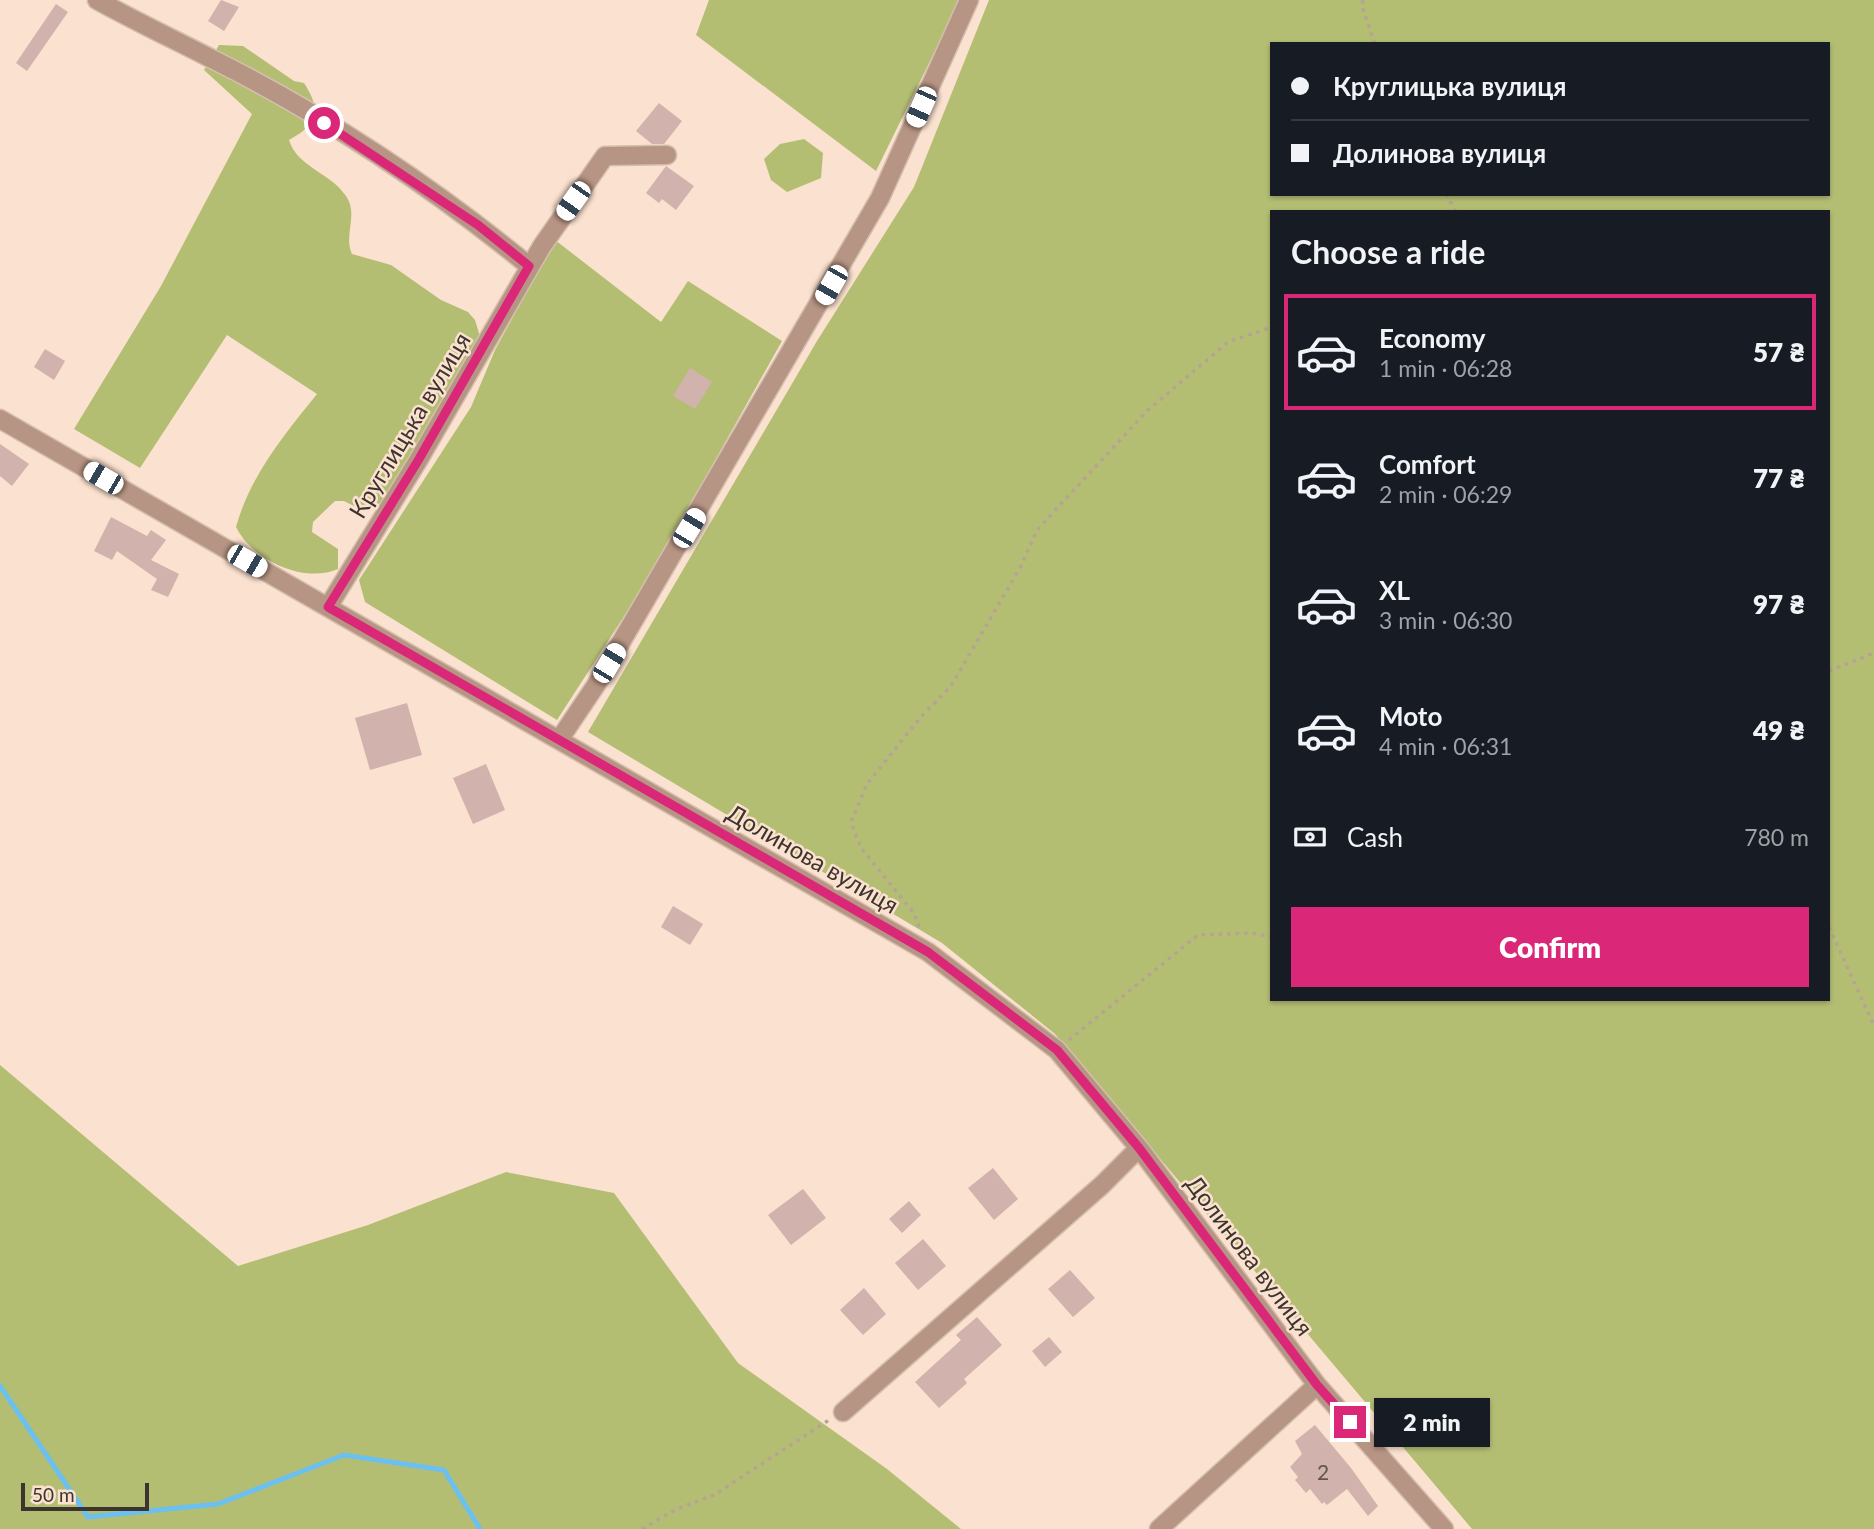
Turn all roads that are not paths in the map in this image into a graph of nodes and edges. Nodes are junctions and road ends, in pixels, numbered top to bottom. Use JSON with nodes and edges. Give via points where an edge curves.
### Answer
{"nodes":[{"id":1,"x":97,"y":0,"type":"edge"},
{"id":2,"x":969,"y":0,"type":"edge"},
{"id":3,"x":667,"y":155,"type":"dead end"},
{"id":4,"x":529,"y":266,"type":"junction"},
{"id":5,"x":0,"y":419,"type":"edge"},
{"id":6,"x":328,"y":607,"type":"junction"},
{"id":7,"x":559,"y":740,"type":"junction"},
{"id":8,"x":1139,"y":1148,"type":"junction"},
{"id":9,"x":1317,"y":1385,"type":"junction"},
{"id":10,"x":843,"y":1412,"type":"road end"},
{"id":11,"x":1159,"y":1529,"type":"edge"},
{"id":12,"x":1444,"y":1529,"type":"edge"}],
"edges":[{"from":1,"to":4,"type":"street","via":[[213,59],[347,136],[478,225]]},
{"from":2,"to":7,"type":"street","via":[[880,198],[617,650]]},
{"from":3,"to":4,"type":"street","name":"Круглицька вулиця","via":[[605,156]]},
{"from":4,"to":6,"type":"street","name":"Круглицька вулиця"},
{"from":5,"to":6,"type":"street","name":"Долинова вулиця"},
{"from":6,"to":7,"type":"street","name":"Долинова вулиця"},
{"from":7,"to":8,"type":"street","name":"Долинова вулиця","via":[[928,952],[1057,1050]]},
{"from":8,"to":9,"type":"street","name":"Долинова вулиця"},
{"from":8,"to":10,"type":"street"},
{"from":9,"to":11,"type":"street"},
{"from":9,"to":12,"type":"street","name":"Долинова вулиця"}]}
